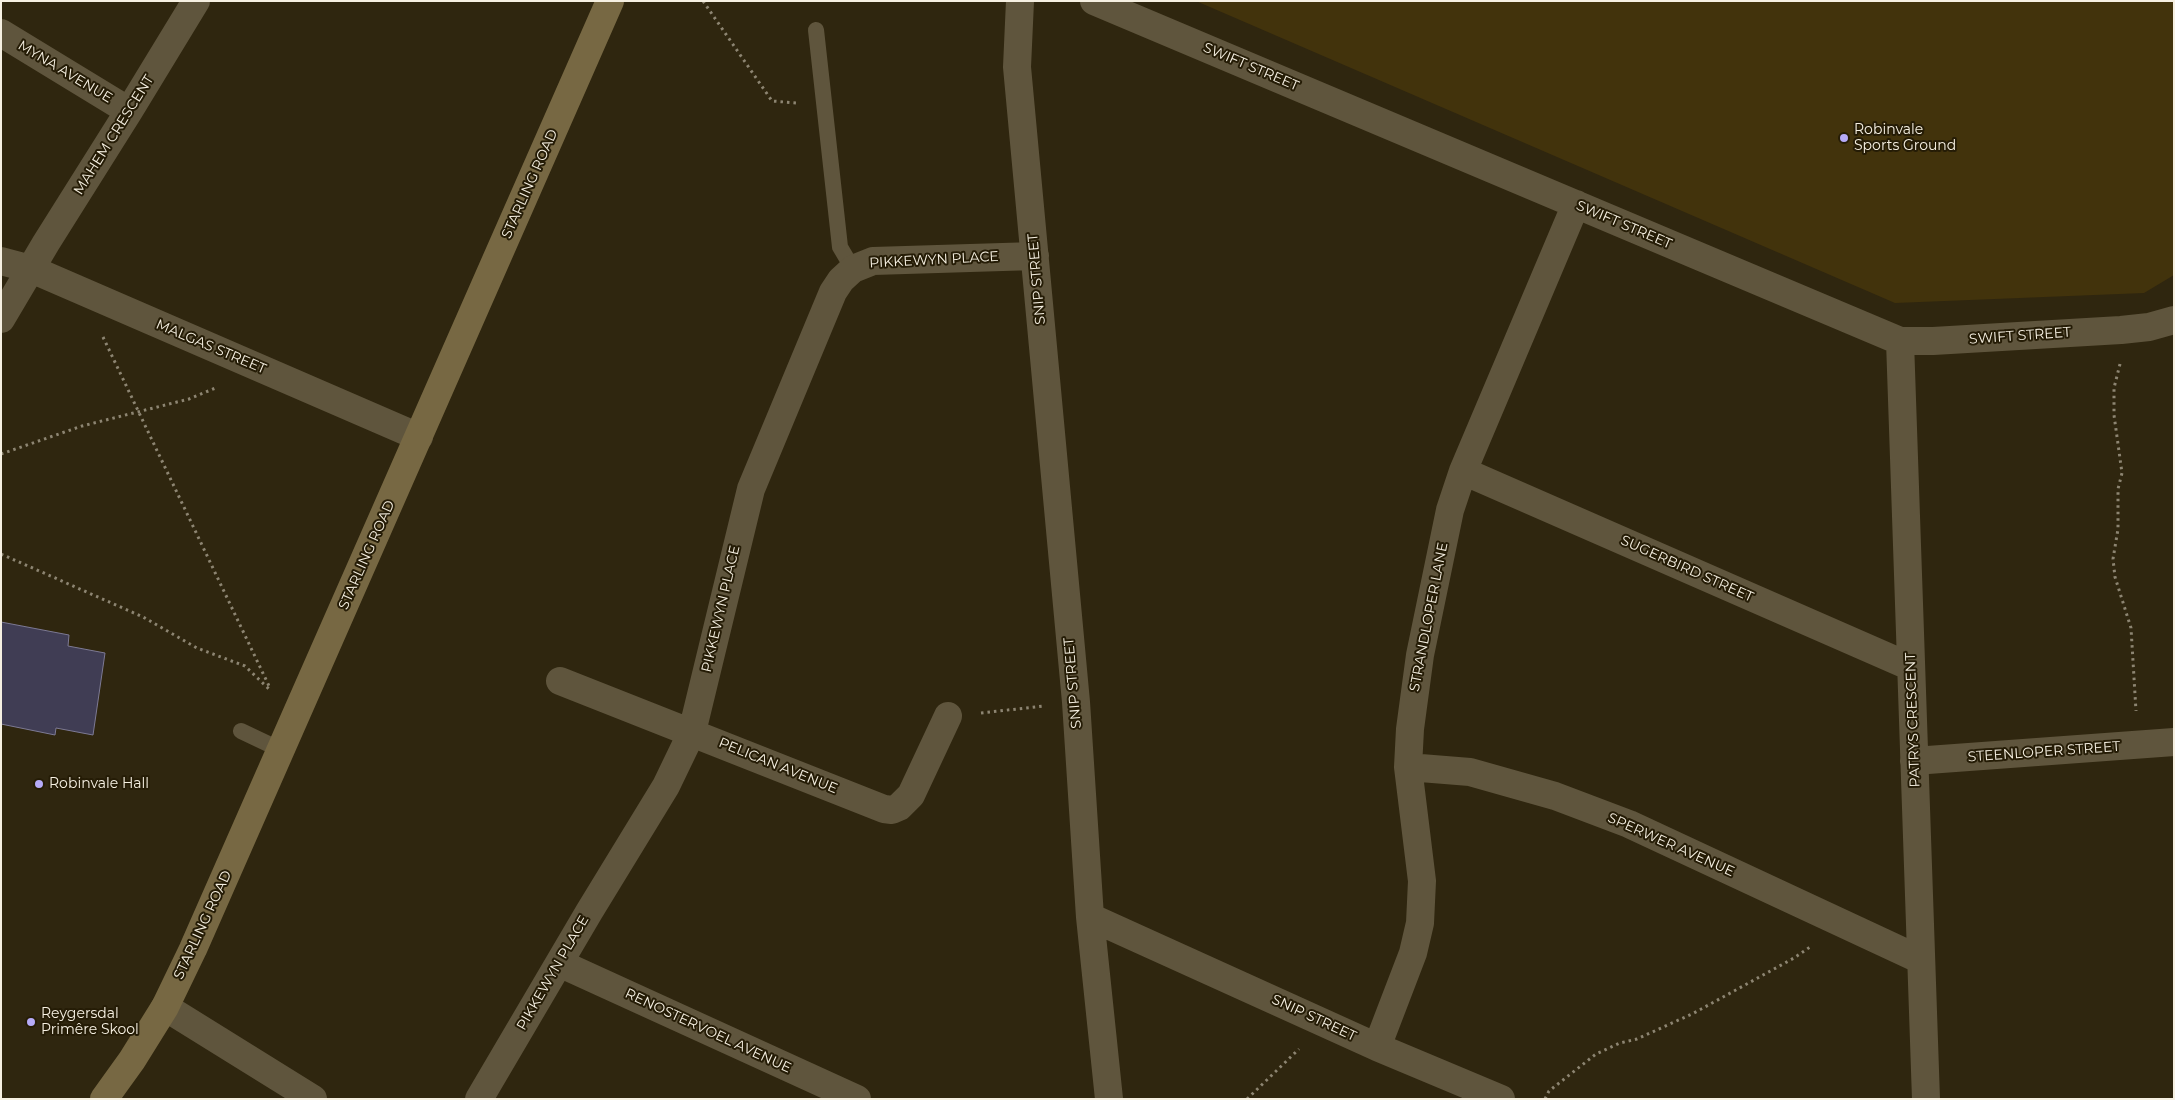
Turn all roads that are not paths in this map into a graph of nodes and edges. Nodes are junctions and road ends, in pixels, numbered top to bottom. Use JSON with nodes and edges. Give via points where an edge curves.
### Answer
{"nodes":[{"id":1,"x":196,"y":1,"type":"edge"},
{"id":2,"x":610,"y":1,"type":"edge"},
{"id":3,"x":1020,"y":1,"type":"edge"},
{"id":4,"x":1094,"y":1,"type":"edge"},
{"id":5,"x":816,"y":30,"type":"dead end"},
{"id":6,"x":1,"y":33,"type":"edge"},
{"id":7,"x":130,"y":111,"type":"junction"},
{"id":8,"x":1576,"y":204,"type":"junction"},
{"id":9,"x":1035,"y":256,"type":"junction"},
{"id":10,"x":1,"y":261,"type":"edge"},
{"id":11,"x":31,"y":269,"type":"junction"},
{"id":12,"x":852,"y":269,"type":"junction"},
{"id":13,"x":1,"y":319,"type":"edge"},
{"id":14,"x":2174,"y":320,"type":"edge"},
{"id":15,"x":1900,"y":341,"type":"junction"},
{"id":16,"x":419,"y":437,"type":"junction"},
{"id":17,"x":1463,"y":472,"type":"junction"},
{"id":18,"x":1911,"y":667,"type":"junction"},
{"id":19,"x":560,"y":681,"type":"dead end"},
{"id":20,"x":948,"y":716,"type":"road end"},
{"id":21,"x":240,"y":731,"type":"dead end"},
{"id":22,"x":692,"y":732,"type":"junction"},
{"id":23,"x":2174,"y":742,"type":"edge"},
{"id":24,"x":281,"y":750,"type":"junction"},
{"id":25,"x":1914,"y":761,"type":"junction"},
{"id":26,"x":1408,"y":767,"type":"junction"},
{"id":27,"x":1090,"y":917,"type":"junction"},
{"id":28,"x":1921,"y":960,"type":"junction"},
{"id":29,"x":559,"y":962,"type":"junction"},
{"id":30,"x":164,"y":1007,"type":"junction"},
{"id":31,"x":1377,"y":1047,"type":"junction"},
{"id":32,"x":104,"y":1099,"type":"edge"},
{"id":33,"x":313,"y":1099,"type":"edge"},
{"id":34,"x":479,"y":1099,"type":"edge"},
{"id":35,"x":857,"y":1099,"type":"edge"},
{"id":36,"x":1110,"y":1099,"type":"edge"},
{"id":37,"x":1501,"y":1099,"type":"edge"},
{"id":38,"x":1926,"y":1099,"type":"edge"}],
"edges":[{"from":1,"to":7,"type":"street","name":"MAHEM CRESCENT"},
{"from":2,"to":16,"type":"street","name":"STARLING ROAD"},
{"from":3,"to":9,"type":"street","name":"SNIP STREET","via":[[1017,67]]},
{"from":4,"to":8,"type":"street","name":"SWIFT STREET"},
{"from":5,"to":12,"type":"lane","via":[[840,246]]},
{"from":6,"to":7,"type":"street","name":"MYNA AVENUE"},
{"from":7,"to":11,"type":"street","name":"MAHEM CRESCENT"},
{"from":8,"to":15,"type":"street","name":"SWIFT STREET"},
{"from":8,"to":17,"type":"street","name":"STRANDLOPER LANE"},
{"from":9,"to":12,"type":"street","name":"PIKKEWYN PLACE","via":[[873,261]]},
{"from":9,"to":27,"type":"street","name":"SNIP STREET","via":[[1076,702]]},
{"from":10,"to":11,"type":"street","name":"MALGAS STREET"},
{"from":11,"to":13,"type":"street","name":"MAHEM CRESCENT"},
{"from":11,"to":16,"type":"street","name":"MALGAS STREET"},
{"from":12,"to":22,"type":"street","name":"PIKKEWYN PLACE","via":[[833,292],[751,489]]},
{"from":14,"to":15,"type":"street","name":"SWIFT STREET","via":[[2121,330],[1933,342]]},
{"from":15,"to":18,"type":"street","name":"PATRYS CRESCENT"},
{"from":16,"to":24,"type":"street","name":"STARLING ROAD"},
{"from":17,"to":18,"type":"street","name":"SUGERBIRD STREET"},
{"from":17,"to":26,"type":"street","name":"STRANDLOPER LANE","via":[[1450,510],[1420,655]]},
{"from":18,"to":25,"type":"street","name":"PATRYS CRESCENT"},
{"from":19,"to":22,"type":"street","name":"PELICAN AVENUE"},
{"from":20,"to":22,"type":"street","name":"PELICAN AVENUE","via":[[911,795],[892,810]]},
{"from":21,"to":24,"type":"lane"},
{"from":22,"to":29,"type":"street","name":"PIKKEWYN PLACE","via":[[666,786]]},
{"from":23,"to":25,"type":"street","name":"STEENLOPER STREET"},
{"from":24,"to":30,"type":"street","name":"STARLING ROAD","via":[[193,950]]},
{"from":25,"to":28,"type":"street","name":"PATRYS CRESCENT"},
{"from":26,"to":28,"type":"street","name":"SPERWER AVENUE","via":[[1470,772],[1555,796],[1628,824]]},
{"from":26,"to":31,"type":"street","name":"STRANDLOPER LANE","via":[[1422,881],[1420,923],[1413,953]]},
{"from":27,"to":31,"type":"street","name":"SNIP STREET"},
{"from":27,"to":36,"type":"street"},
{"from":28,"to":38,"type":"street","name":"PATRYS CRESCENT"},
{"from":29,"to":34,"type":"street","name":"PIKKEWYN PLACE"},
{"from":29,"to":35,"type":"street","name":"RENOSTERVOEL AVENUE"},
{"from":30,"to":32,"type":"street","name":"STARLING ROAD"},
{"from":30,"to":33,"type":"street"},
{"from":31,"to":37,"type":"street","name":"SNIP STREET"}]}
